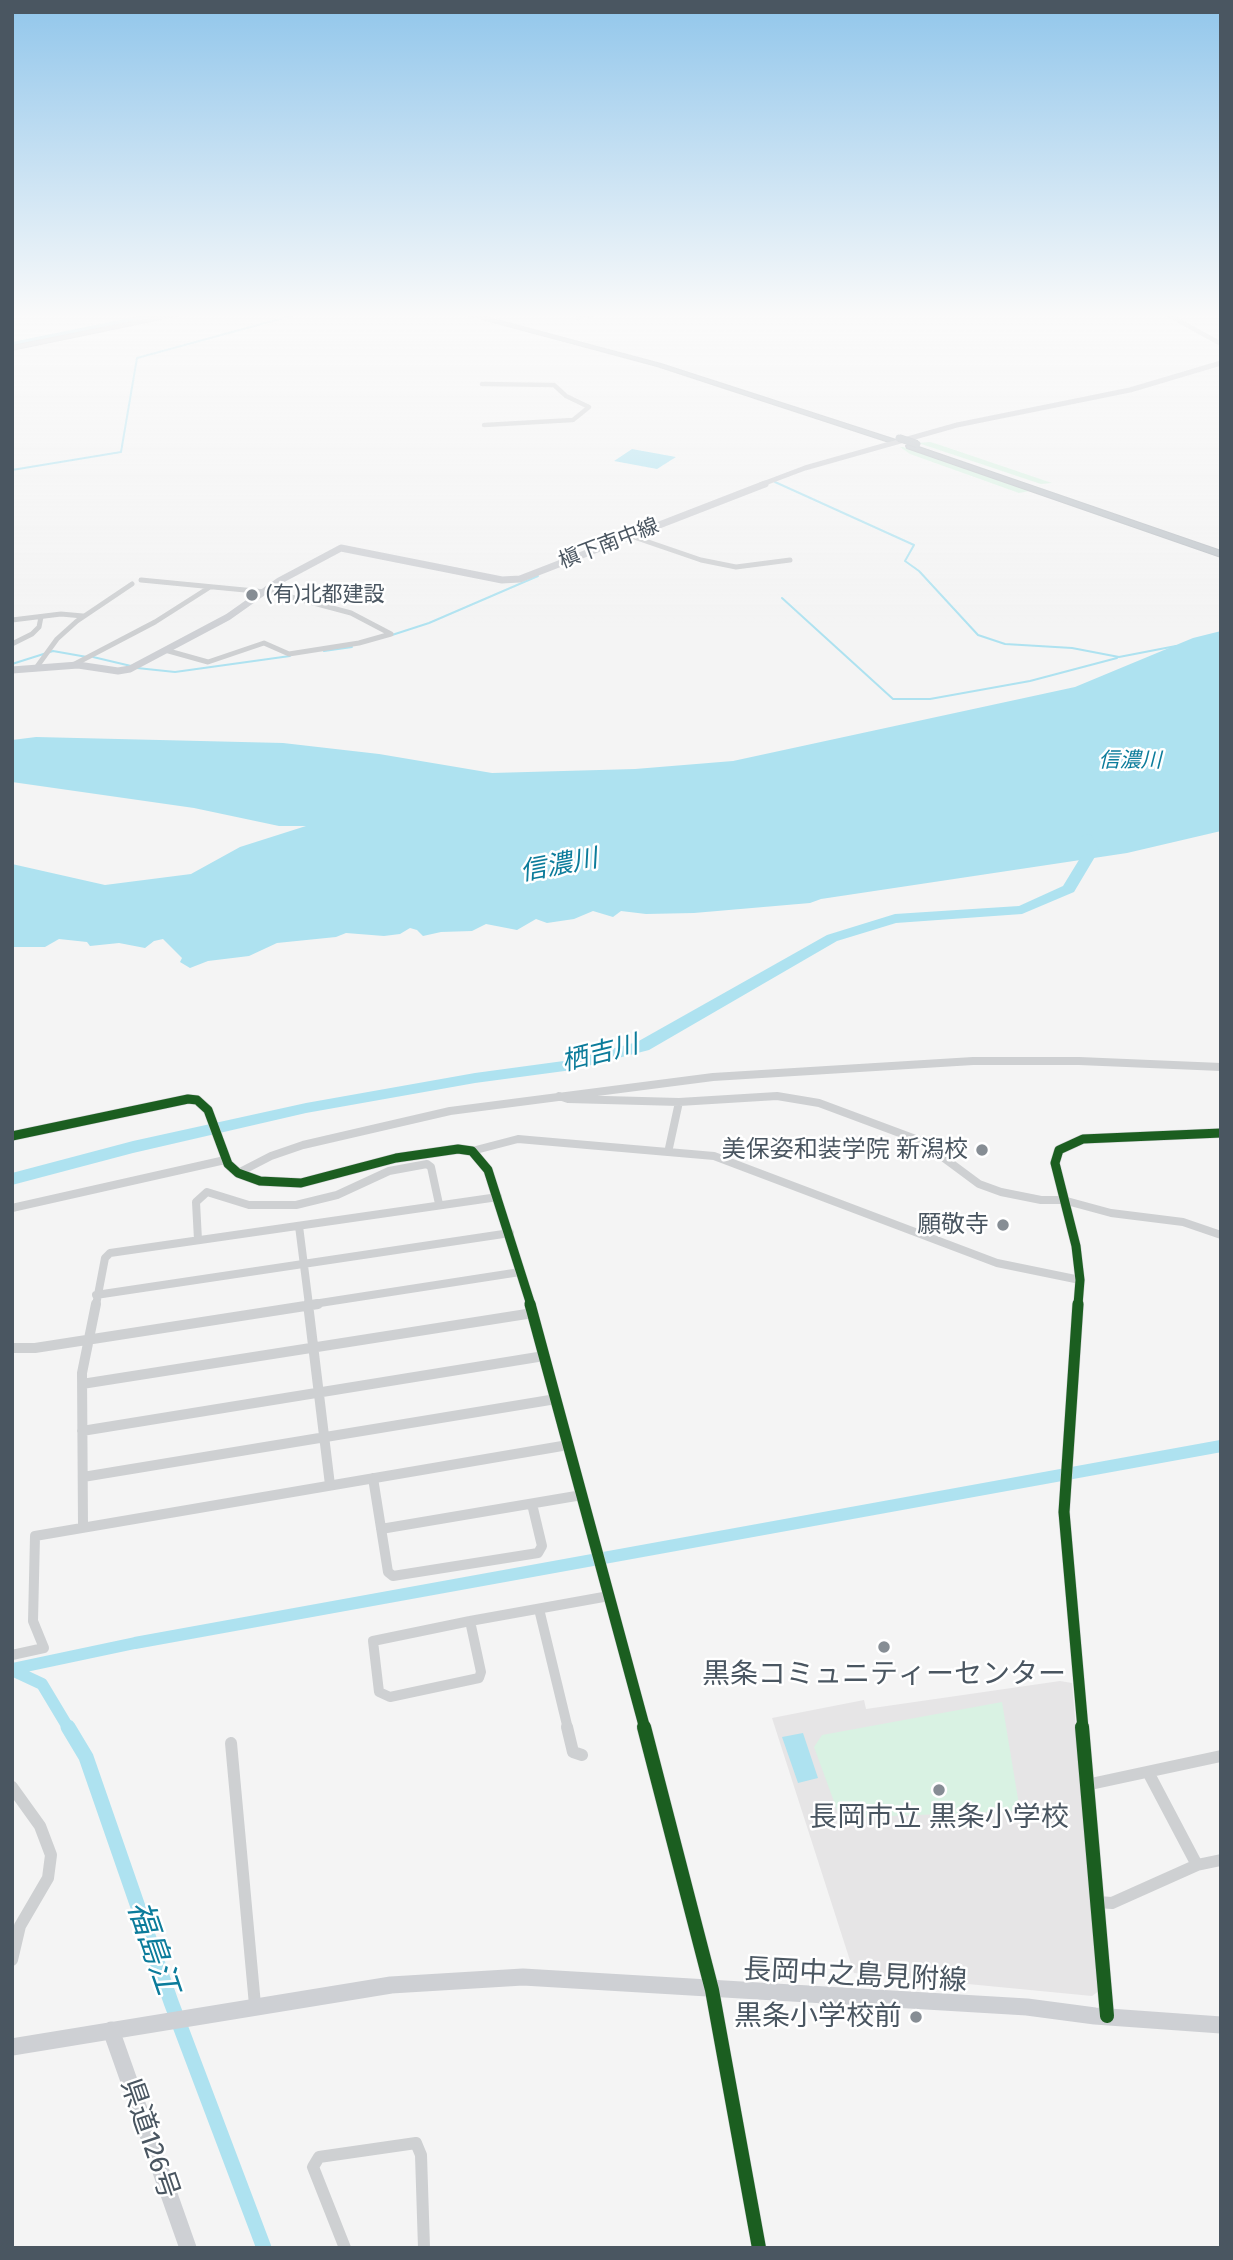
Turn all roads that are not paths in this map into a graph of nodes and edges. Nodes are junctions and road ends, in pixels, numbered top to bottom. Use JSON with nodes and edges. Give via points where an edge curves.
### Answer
{"nodes":[{"id":1,"x":574,"y":419,"type":"edge"},
{"id":2,"x":832,"y":419,"type":"edge"},
{"id":3,"x":835,"y":419,"type":"edge"},
{"id":4,"x":984,"y":419,"type":"edge"},
{"id":5,"x":484,"y":425,"type":"dead end"},
{"id":6,"x":895,"y":439,"type":"junction"},
{"id":7,"x":631,"y":536,"type":"junction"},
{"id":8,"x":1221,"y":552,"type":"edge"},
{"id":9,"x":790,"y":560,"type":"dead end"},
{"id":10,"x":141,"y":580,"type":"dead end"},
{"id":11,"x":132,"y":584,"type":"dead end"},
{"id":12,"x":210,"y":587,"type":"junction"},
{"id":13,"x":265,"y":592,"type":"junction"},
{"id":14,"x":83,"y":616,"type":"junction"},
{"id":15,"x":41,"y":617,"type":"junction"},
{"id":16,"x":12,"y":620,"type":"edge"},
{"id":17,"x":12,"y":644,"type":"edge"},
{"id":18,"x":164,"y":650,"type":"junction"},
{"id":19,"x":71,"y":666,"type":"junction"},
{"id":20,"x":36,"y":668,"type":"junction"},
{"id":21,"x":12,"y":670,"type":"edge"},
{"id":22,"x":1221,"y":1067,"type":"edge"},
{"id":23,"x":557,"y":1094,"type":"junction"},
{"id":24,"x":679,"y":1102,"type":"junction"},
{"id":25,"x":1221,"y":1133,"type":"edge"},
{"id":26,"x":12,"y":1136,"type":"edge"},
{"id":27,"x":669,"y":1149,"type":"junction"},
{"id":28,"x":472,"y":1151,"type":"junction"},
{"id":29,"x":223,"y":1157,"type":"junction"},
{"id":30,"x":238,"y":1173,"type":"junction"},
{"id":31,"x":498,"y":1197,"type":"junction"},
{"id":32,"x":1063,"y":1200,"type":"junction"},
{"id":33,"x":439,"y":1204,"type":"junction"},
{"id":34,"x":12,"y":1208,"type":"edge"},
{"id":35,"x":299,"y":1226,"type":"junction"},
{"id":36,"x":510,"y":1233,"type":"junction"},
{"id":37,"x":1221,"y":1235,"type":"edge"},
{"id":38,"x":198,"y":1240,"type":"junction"},
{"id":39,"x":304,"y":1264,"type":"junction"},
{"id":40,"x":520,"y":1272,"type":"junction"},
{"id":41,"x":1080,"y":1280,"type":"junction"},
{"id":42,"x":96,"y":1295,"type":"junction"},
{"id":43,"x":307,"y":1305,"type":"junction"},
{"id":44,"x":533,"y":1313,"type":"junction"},
{"id":45,"x":87,"y":1339,"type":"junction"},
{"id":46,"x":12,"y":1348,"type":"edge"},
{"id":47,"x":313,"y":1348,"type":"junction"},
{"id":48,"x":544,"y":1356,"type":"junction"},
{"id":49,"x":82,"y":1384,"type":"junction"},
{"id":50,"x":318,"y":1393,"type":"junction"},
{"id":51,"x":556,"y":1399,"type":"junction"},
{"id":52,"x":82,"y":1431,"type":"junction"},
{"id":53,"x":324,"y":1438,"type":"junction"},
{"id":54,"x":568,"y":1445,"type":"junction"},
{"id":55,"x":83,"y":1477,"type":"junction"},
{"id":56,"x":373,"y":1478,"type":"junction"},
{"id":57,"x":330,"y":1485,"type":"junction"},
{"id":58,"x":582,"y":1494,"type":"junction"},
{"id":59,"x":532,"y":1504,"type":"junction"},
{"id":60,"x":83,"y":1526,"type":"junction"},
{"id":61,"x":381,"y":1529,"type":"junction"},
{"id":62,"x":609,"y":1596,"type":"junction"},
{"id":63,"x":539,"y":1609,"type":"junction"},
{"id":64,"x":470,"y":1621,"type":"junction"},
{"id":65,"x":12,"y":1655,"type":"edge"},
{"id":66,"x":231,"y":1743,"type":"dead end"},
{"id":67,"x":582,"y":1755,"type":"dead end"},
{"id":68,"x":1221,"y":1756,"type":"edge"},
{"id":69,"x":1148,"y":1772,"type":"junction"},
{"id":70,"x":1086,"y":1785,"type":"junction"},
{"id":71,"x":12,"y":1787,"type":"edge"},
{"id":72,"x":1221,"y":1860,"type":"edge"},
{"id":73,"x":1197,"y":1865,"type":"junction"},
{"id":74,"x":1097,"y":1902,"type":"junction"},
{"id":75,"x":16,"y":1926,"type":"edge"},
{"id":76,"x":12,"y":1960,"type":"edge"},
{"id":77,"x":712,"y":1990,"type":"junction"},
{"id":78,"x":256,"y":2005,"type":"junction"},
{"id":79,"x":1107,"y":2016,"type":"junction"},
{"id":80,"x":1221,"y":2025,"type":"edge"},
{"id":81,"x":111,"y":2030,"type":"junction"},
{"id":82,"x":12,"y":2047,"type":"edge"},
{"id":83,"x":188,"y":2248,"type":"edge"},
{"id":84,"x":345,"y":2248,"type":"edge"},
{"id":85,"x":424,"y":2248,"type":"edge"},
{"id":86,"x":759,"y":2248,"type":"edge"}],
"edges":[{"from":1,"to":5,"type":"street"},
{"from":2,"to":6,"type":"highway"},
{"from":3,"to":6,"type":"highway"},
{"from":4,"to":7,"type":"main road","name":"槇下南中線","via":[[794,472]]},
{"from":6,"to":8,"type":"highway","bridge":true},
{"from":7,"to":9,"type":"street","via":[[736,567]]},
{"from":7,"to":13,"type":"main road","name":"槇下南中線","via":[[514,580],[341,548]]},
{"from":10,"to":12,"type":"street"},
{"from":11,"to":14,"type":"street"},
{"from":12,"to":13,"type":"street"},
{"from":12,"to":19,"type":"street"},
{"from":13,"to":18,"type":"main road","name":"槇下南中線"},
{"from":13,"to":18,"type":"street","via":[[343,610],[391,634],[289,654],[264,643],[208,662]]},
{"from":14,"to":15,"type":"street"},
{"from":14,"to":20,"type":"street","via":[[57,639]]},
{"from":15,"to":16,"type":"street"},
{"from":15,"to":17,"type":"street","via":[[32,634]]},
{"from":18,"to":19,"type":"main road","name":"槇下南中線","via":[[126,670]]},
{"from":19,"to":20,"type":"main road","name":"槇下南中線"},
{"from":20,"to":21,"type":"main road","name":"槇下南中線"},
{"from":22,"to":23,"type":"street","via":[[973,1061],[768,1072]]},
{"from":23,"to":24,"type":"street","via":[[568,1099]]},
{"from":23,"to":30,"type":"street","via":[[450,1111],[314,1142]]},
{"from":24,"to":27,"type":"street"},
{"from":24,"to":32,"type":"street","via":[[760,1095],[819,1103],[920,1141],[991,1189]]},
{"from":25,"to":32,"type":"street","via":[[1098,1138],[1069,1144],[1059,1150],[1055,1163]]},
{"from":26,"to":29,"type":"street","via":[[178,1100],[202,1103],[208,1110]]},
{"from":27,"to":28,"type":"street","via":[[518,1139]]},
{"from":27,"to":41,"type":"street","via":[[714,1156],[996,1263]]},
{"from":28,"to":30,"type":"street","via":[[415,1155],[289,1184]]},
{"from":28,"to":31,"type":"street","via":[[488,1170]]},
{"from":29,"to":30,"type":"street"},
{"from":29,"to":34,"type":"street"},
{"from":31,"to":33,"type":"street"},
{"from":31,"to":36,"type":"street"},
{"from":32,"to":37,"type":"street","via":[[1111,1213],[1183,1222]]},
{"from":32,"to":41,"type":"street"},
{"from":33,"to":35,"type":"street"},
{"from":33,"to":38,"type":"street","via":[[427,1164],[389,1171],[337,1195],[296,1206],[249,1205],[207,1192],[196,1202]]},
{"from":35,"to":38,"type":"street"},
{"from":35,"to":39,"type":"street"},
{"from":36,"to":39,"type":"street"},
{"from":36,"to":40,"type":"street"},
{"from":38,"to":42,"type":"street","via":[[110,1253]]},
{"from":39,"to":42,"type":"street"},
{"from":39,"to":43,"type":"street"},
{"from":40,"to":43,"type":"street"},
{"from":40,"to":44,"type":"street"},
{"from":41,"to":70,"type":"street","via":[[1065,1512]]},
{"from":42,"to":45,"type":"street"},
{"from":43,"to":45,"type":"street"},
{"from":43,"to":47,"type":"street"},
{"from":44,"to":47,"type":"street"},
{"from":44,"to":48,"type":"street"},
{"from":45,"to":46,"type":"street"},
{"from":45,"to":49,"type":"street"},
{"from":47,"to":49,"type":"street"},
{"from":47,"to":50,"type":"street"},
{"from":48,"to":50,"type":"street"},
{"from":48,"to":51,"type":"street"},
{"from":49,"to":52,"type":"street"},
{"from":50,"to":52,"type":"street"},
{"from":50,"to":53,"type":"street"},
{"from":51,"to":53,"type":"street"},
{"from":51,"to":54,"type":"street"},
{"from":52,"to":55,"type":"street"},
{"from":53,"to":55,"type":"street"},
{"from":53,"to":57,"type":"street"},
{"from":54,"to":56,"type":"street"},
{"from":54,"to":58,"type":"street"},
{"from":55,"to":60,"type":"street"},
{"from":56,"to":57,"type":"street"},
{"from":56,"to":61,"type":"street"},
{"from":57,"to":60,"type":"street"},
{"from":58,"to":59,"type":"street"},
{"from":58,"to":62,"type":"street"},
{"from":59,"to":61,"type":"street"},
{"from":59,"to":61,"type":"street","via":[[542,1546],[538,1553],[399,1577],[388,1572]]},
{"from":60,"to":65,"type":"street","via":[[35,1536],[33,1621],[44,1648]]},
{"from":62,"to":63,"type":"street"},
{"from":62,"to":77,"type":"street"},
{"from":63,"to":64,"type":"street"},
{"from":63,"to":67,"type":"street","via":[[573,1752]]},
{"from":64,"to":64,"type":"street","via":[[479,1678],[390,1697],[379,1692],[373,1641]]},
{"from":66,"to":78,"type":"street"},
{"from":68,"to":69,"type":"street"},
{"from":69,"to":70,"type":"street"},
{"from":69,"to":73,"type":"street"},
{"from":70,"to":74,"type":"street"},
{"from":71,"to":75,"type":"street","via":[[40,1826],[51,1855],[43,1890]]},
{"from":72,"to":73,"type":"street"},
{"from":73,"to":74,"type":"street","via":[[1112,1903]]},
{"from":74,"to":79,"type":"street"},
{"from":75,"to":76,"type":"street"},
{"from":77,"to":78,"type":"main road","name":"長岡中之島見附線","via":[[498,1978],[391,1985]]},
{"from":77,"to":79,"type":"main road","name":"長岡中之島見附線","via":[[1027,2007]]},
{"from":77,"to":86,"type":"street"},
{"from":78,"to":81,"type":"main road","name":"長岡中之島見附線"},
{"from":79,"to":80,"type":"main road","name":"長岡中之島見附線"},
{"from":81,"to":82,"type":"main road","name":"長岡中之島見附線"},
{"from":81,"to":83,"type":"main road","name":"県道126号"},
{"from":84,"to":85,"type":"street","via":[[313,2167],[319,2157],[416,2143],[421,2155]]}]}
